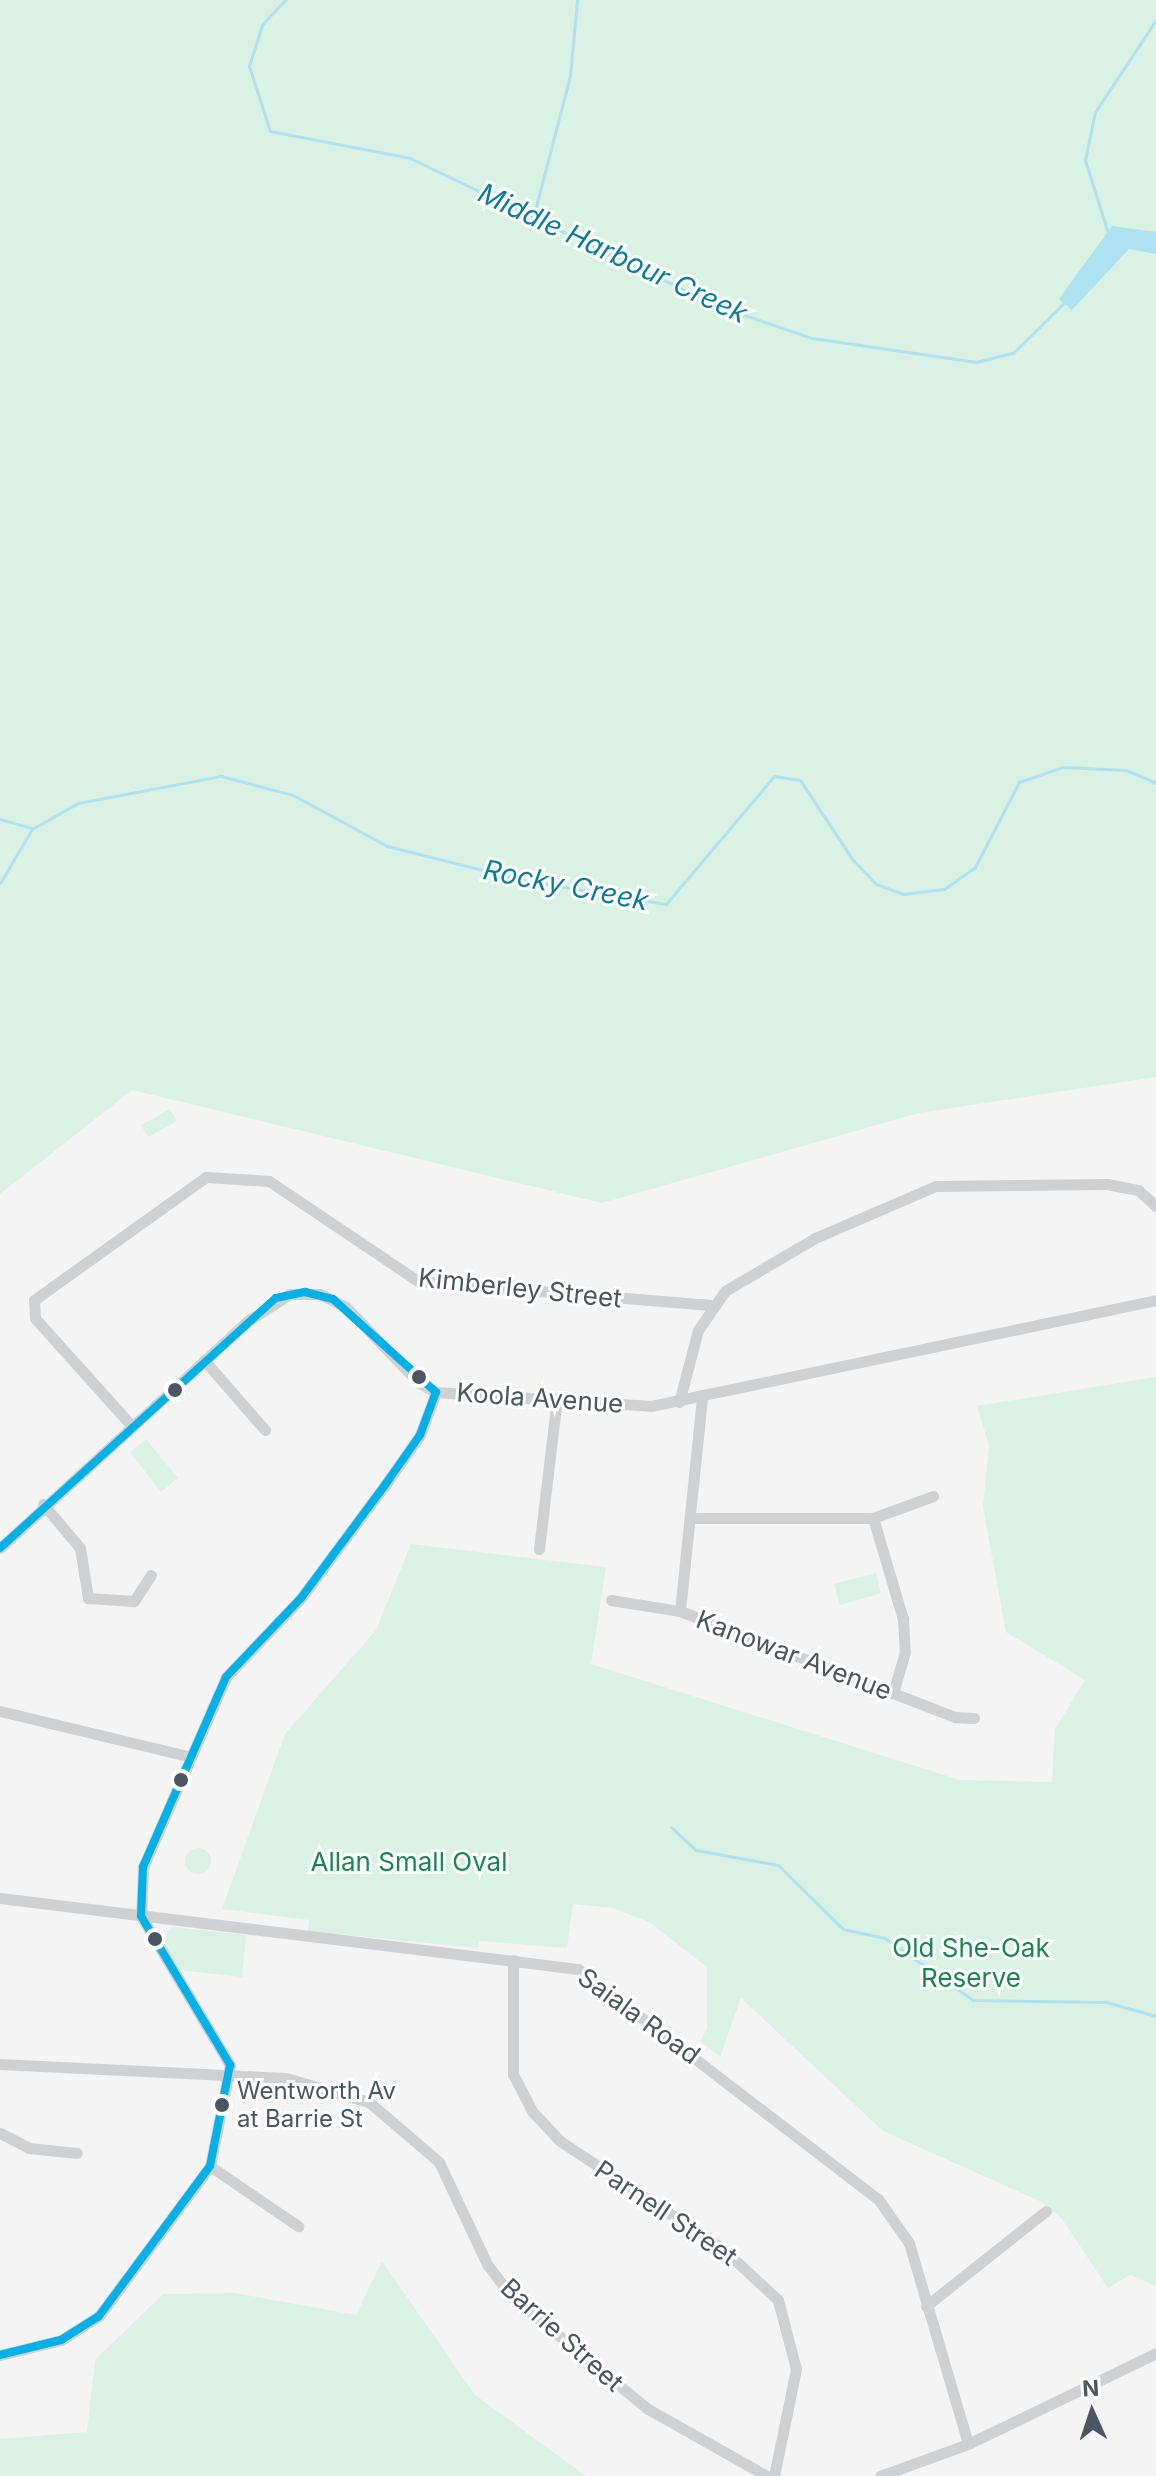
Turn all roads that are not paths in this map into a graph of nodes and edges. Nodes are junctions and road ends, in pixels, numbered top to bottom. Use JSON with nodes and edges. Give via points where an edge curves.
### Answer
{"nodes":[{"id":1,"x":1156,"y":1206,"type":"edge"},
{"id":2,"x":1156,"y":1300,"type":"edge"},
{"id":3,"x":711,"y":1305,"type":"junction"},
{"id":4,"x":204,"y":1360,"type":"junction"},
{"id":5,"x":436,"y":1392,"type":"junction"},
{"id":6,"x":702,"y":1398,"type":"junction"},
{"id":7,"x":557,"y":1399,"type":"junction"},
{"id":8,"x":679,"y":1402,"type":"junction"},
{"id":9,"x":130,"y":1424,"type":"junction"},
{"id":10,"x":265,"y":1430,"type":"dead end"},
{"id":11,"x":933,"y":1496,"type":"dead end"},
{"id":12,"x":43,"y":1504,"type":"junction"},
{"id":13,"x":692,"y":1518,"type":"junction"},
{"id":14,"x":873,"y":1518,"type":"junction"},
{"id":15,"x":0,"y":1548,"type":"edge"},
{"id":16,"x":539,"y":1549,"type":"dead end"},
{"id":17,"x":151,"y":1575,"type":"dead end"},
{"id":18,"x":611,"y":1600,"type":"dead end"},
{"id":19,"x":680,"y":1611,"type":"junction"},
{"id":20,"x":893,"y":1693,"type":"junction"},
{"id":21,"x":0,"y":1711,"type":"edge"},
{"id":22,"x":974,"y":1718,"type":"dead end"},
{"id":23,"x":191,"y":1757,"type":"junction"},
{"id":24,"x":0,"y":1898,"type":"edge"},
{"id":25,"x":141,"y":1916,"type":"junction"},
{"id":26,"x":513,"y":1960,"type":"junction"},
{"id":27,"x":0,"y":2064,"type":"edge"},
{"id":28,"x":232,"y":2077,"type":"junction"},
{"id":29,"x":0,"y":2133,"type":"edge"},
{"id":30,"x":77,"y":2153,"type":"dead end"},
{"id":31,"x":210,"y":2166,"type":"junction"},
{"id":32,"x":1046,"y":2211,"type":"dead end"},
{"id":33,"x":298,"y":2226,"type":"dead end"},
{"id":34,"x":926,"y":2306,"type":"junction"},
{"id":35,"x":1156,"y":2353,"type":"edge"},
{"id":36,"x":0,"y":2355,"type":"edge"},
{"id":37,"x":968,"y":2444,"type":"junction"},
{"id":38,"x":767,"y":2476,"type":"edge"},
{"id":39,"x":774,"y":2476,"type":"edge"},
{"id":40,"x":880,"y":2476,"type":"edge"}],
"edges":[{"from":1,"to":3,"type":"street","via":[[1138,1190],[1107,1184],[936,1186],[815,1238]]},
{"from":2,"to":6,"type":"street","name":"Koola Avenue"},
{"from":3,"to":8,"type":"street","via":[[688,1355]]},
{"from":3,"to":9,"type":"street","name":"Kimberley Street","via":[[418,1281],[269,1181],[206,1177],[34,1300],[35,1318]]},
{"from":4,"to":5,"type":"street","name":"Koola Avenue","via":[[276,1298],[305,1292],[346,1307],[408,1373]]},
{"from":4,"to":9,"type":"street","name":"Koola Avenue"},
{"from":4,"to":10,"type":"street"},
{"from":5,"to":7,"type":"street","name":"Koola Avenue"},
{"from":5,"to":23,"type":"street","via":[[420,1435],[385,1485],[301,1598],[226,1677]]},
{"from":6,"to":8,"type":"street","name":"Koola Avenue"},
{"from":6,"to":13,"type":"street"},
{"from":7,"to":8,"type":"street","name":"Koola Avenue"},
{"from":7,"to":16,"type":"street"},
{"from":9,"to":12,"type":"street","name":"Koola Avenue"},
{"from":11,"to":14,"type":"street"},
{"from":12,"to":15,"type":"street","name":"Koola Avenue"},
{"from":12,"to":17,"type":"street","via":[[80,1548],[88,1598],[134,1601]]},
{"from":13,"to":14,"type":"street"},
{"from":13,"to":19,"type":"street"},
{"from":14,"to":20,"type":"street","via":[[903,1619],[905,1652]]},
{"from":18,"to":19,"type":"street","name":"Kanowar Avenue"},
{"from":19,"to":20,"type":"street","name":"Kanowar Avenue"},
{"from":20,"to":22,"type":"street","name":"Kanowar Avenue"},
{"from":21,"to":23,"type":"street"},
{"from":23,"to":25,"type":"street","via":[[143,1867]]},
{"from":24,"to":25,"type":"street","name":"Saiala Road"},
{"from":25,"to":26,"type":"street","name":"Saiala Road"},
{"from":25,"to":28,"type":"street","via":[[222,2044]]},
{"from":26,"to":34,"type":"street","name":"Saiala Road","via":[[578,1969],[878,2199],[909,2243]]},
{"from":26,"to":39,"type":"street","name":"Parnell Street","via":[[513,2074],[532,2111],[560,2141],[723,2249],[778,2300],[796,2369]]},
{"from":27,"to":28,"type":"street","name":"Barrie Street"},
{"from":28,"to":31,"type":"street"},
{"from":28,"to":38,"type":"street","name":"Barrie Street","via":[[317,2083],[398,2122],[451,2180],[487,2264],[512,2297],[648,2409]]},
{"from":29,"to":30,"type":"street","via":[[29,2148]]},
{"from":31,"to":33,"type":"street"},
{"from":31,"to":36,"type":"street","via":[[99,2316],[61,2340]]},
{"from":32,"to":34,"type":"street"},
{"from":34,"to":37,"type":"street","name":"Saiala Road"},
{"from":35,"to":37,"type":"street"},
{"from":37,"to":40,"type":"street"}]}
